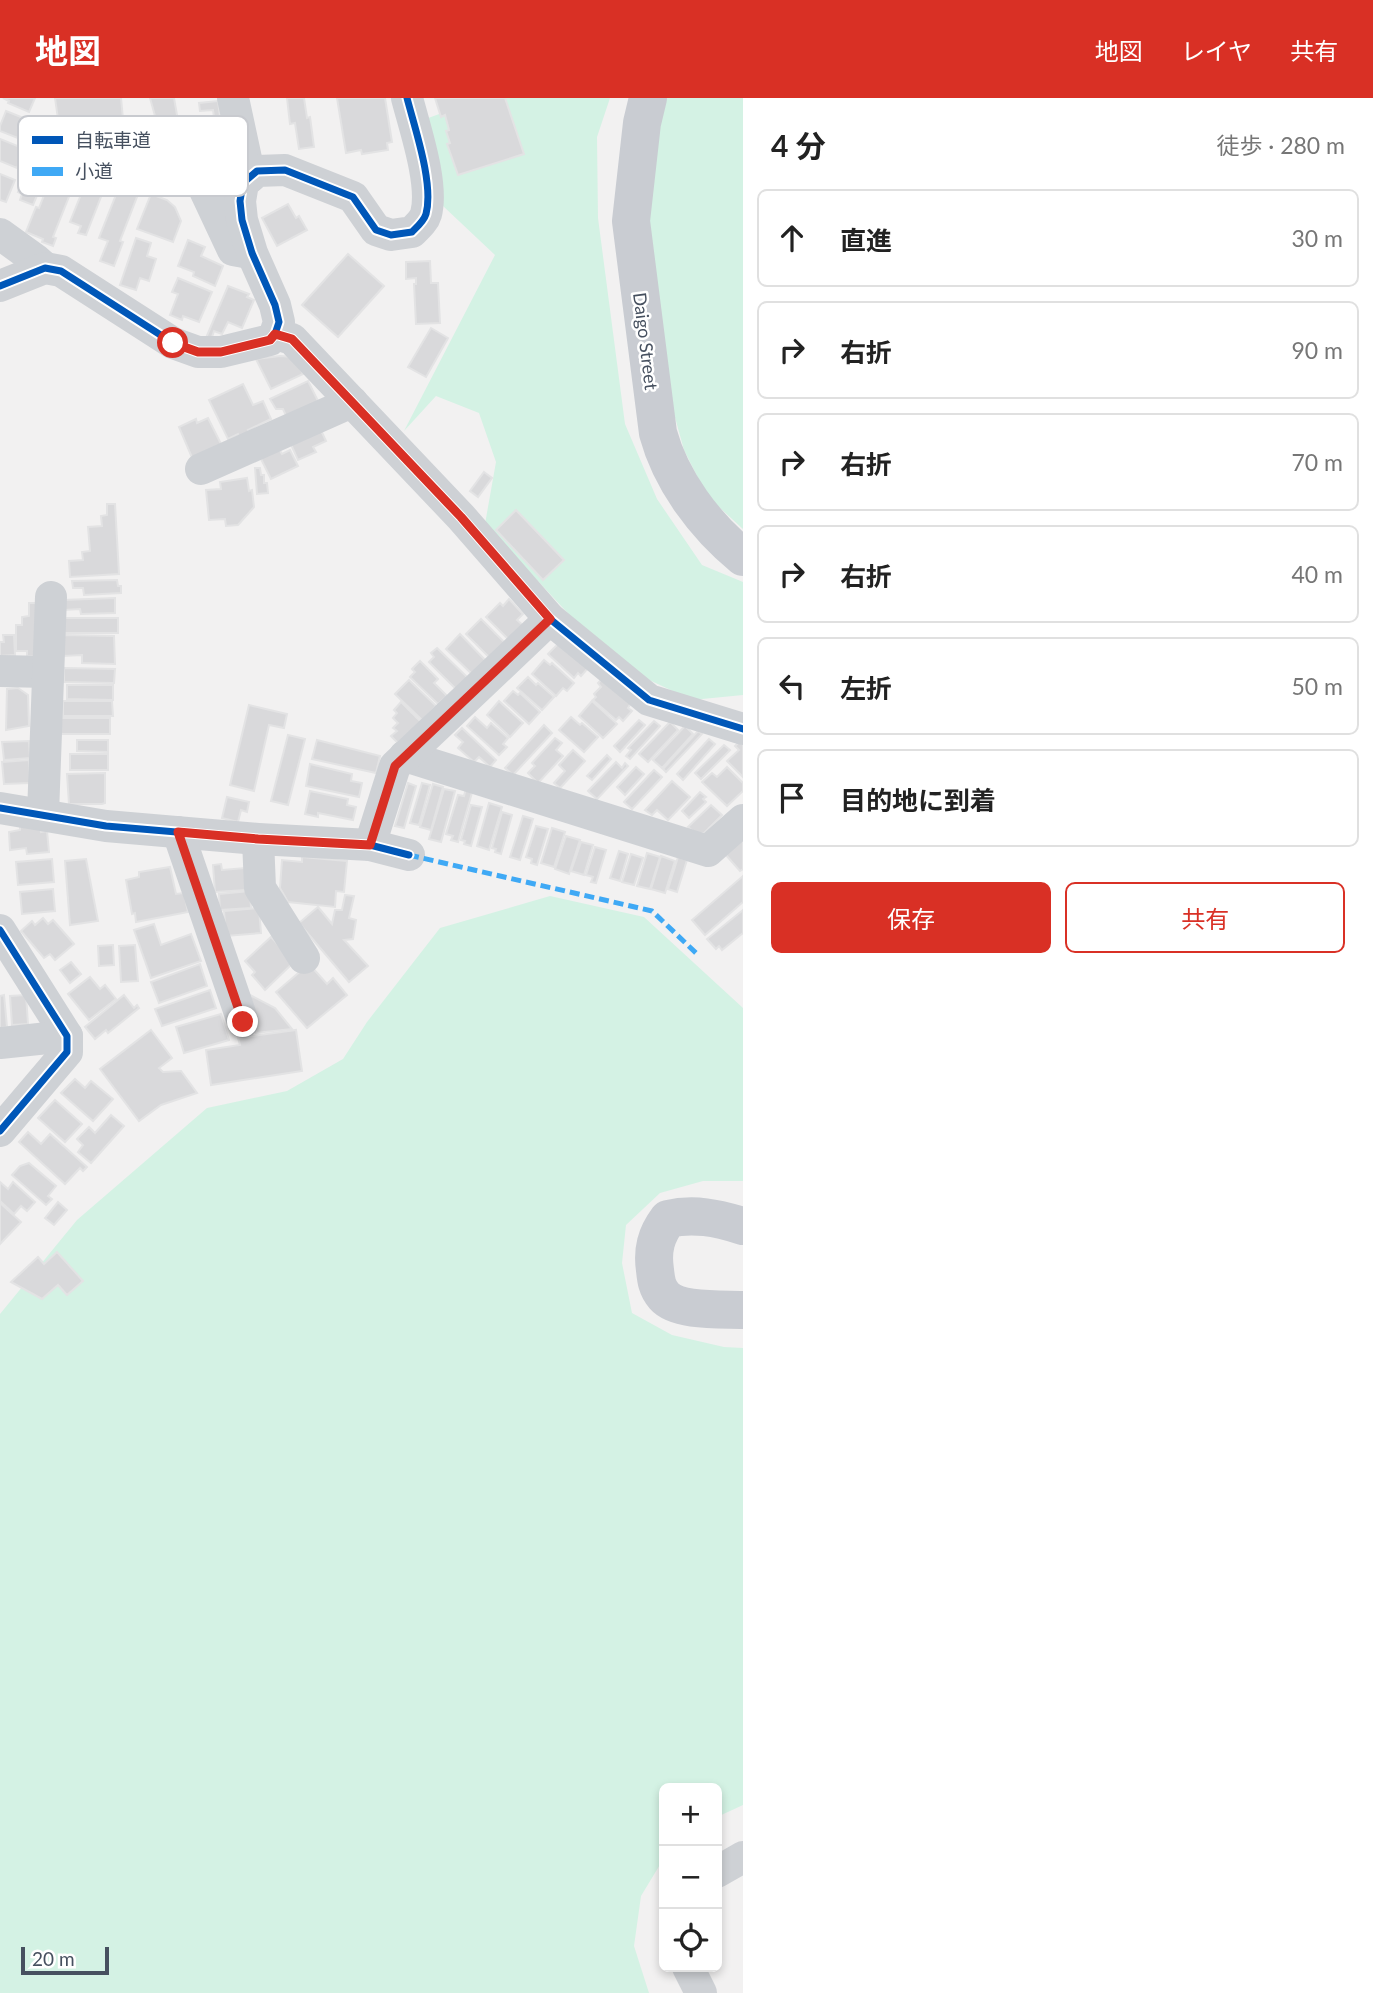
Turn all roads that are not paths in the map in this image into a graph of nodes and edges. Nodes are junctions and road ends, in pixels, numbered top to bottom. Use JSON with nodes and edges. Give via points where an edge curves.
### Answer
{"nodes":[{"id":1,"x":233,"y":98,"type":"edge"},
{"id":2,"x":407,"y":98,"type":"edge"},
{"id":3,"x":648,"y":98,"type":"edge"},
{"id":4,"x":237,"y":116,"type":"edge"},
{"id":5,"x":248,"y":168,"type":"edge"},
{"id":6,"x":250,"y":177,"type":"joint"},
{"id":7,"x":208,"y":196,"type":"edge"},
{"id":8,"x":241,"y":196,"type":"edge"},
{"id":9,"x":0,"y":234,"type":"edge"},
{"id":10,"x":252,"y":253,"type":"junction"},
{"id":11,"x":45,"y":268,"type":"junction"},
{"id":12,"x":0,"y":286,"type":"edge"},
{"id":13,"x":275,"y":334,"type":"junction"},
{"id":14,"x":352,"y":402,"type":"junction"},
{"id":15,"x":201,"y":469,"type":"dead end"},
{"id":16,"x":743,"y":557,"type":"edge"},
{"id":17,"x":51,"y":597,"type":"dead end"},
{"id":18,"x":550,"y":619,"type":"junction"},
{"id":19,"x":0,"y":671,"type":"edge"},
{"id":20,"x":48,"y":672,"type":"junction"},
{"id":21,"x":743,"y":729,"type":"edge"},
{"id":22,"x":405,"y":755,"type":"junction"},
{"id":23,"x":0,"y":808,"type":"edge"},
{"id":24,"x":43,"y":814,"type":"junction"},
{"id":25,"x":743,"y":820,"type":"edge"},
{"id":26,"x":178,"y":832,"type":"junction"},
{"id":27,"x":258,"y":839,"type":"junction"},
{"id":28,"x":370,"y":845,"type":"junction"},
{"id":29,"x":409,"y":855,"type":"dead end"},
{"id":30,"x":0,"y":930,"type":"edge"},
{"id":31,"x":304,"y":958,"type":"dead end"},
{"id":32,"x":243,"y":1022,"type":"dead end"},
{"id":33,"x":67,"y":1036,"type":"junction"},
{"id":34,"x":0,"y":1044,"type":"edge"},
{"id":35,"x":0,"y":1131,"type":"edge"},
{"id":36,"x":743,"y":1226,"type":"edge"},
{"id":37,"x":743,"y":1310,"type":"edge"},
{"id":38,"x":743,"y":1857,"type":"edge"},
{"id":39,"x":722,"y":1869,"type":"edge"},
{"id":40,"x":690,"y":1972,"type":"edge"},
{"id":41,"x":701,"y":1993,"type":"edge"}],
"edges":[{"from":1,"to":4,"type":"street"},
{"from":2,"to":6,"type":"street","via":[[428,193],[425,216],[412,232],[391,235],[376,230],[353,197],[285,170],[257,171]]},
{"from":3,"to":16,"type":"main road","name":"Daigo Street","via":[[631,221],[658,433],[686,494],[721,539]]},
{"from":5,"to":6,"type":"street"},
{"from":7,"to":10,"type":"street","via":[[233,250]]},
{"from":8,"to":10,"type":"street"},
{"from":9,"to":11,"type":"street"},
{"from":10,"to":13,"type":"street","via":[[275,305],[279,322]]},
{"from":11,"to":12,"type":"street"},
{"from":11,"to":13,"type":"street","via":[[61,271],[173,343],[198,352],[252,346]]},
{"from":13,"to":14,"type":"street","via":[[292,339]]},
{"from":14,"to":15,"type":"street"},
{"from":14,"to":18,"type":"street"},
{"from":17,"to":20,"type":"street"},
{"from":18,"to":21,"type":"street","via":[[649,700]]},
{"from":18,"to":22,"type":"street"},
{"from":19,"to":20,"type":"street"},
{"from":20,"to":24,"type":"street"},
{"from":22,"to":25,"type":"street","via":[[708,851]]},
{"from":22,"to":28,"type":"street","via":[[395,766]]},
{"from":23,"to":24,"type":"street"},
{"from":24,"to":26,"type":"street","via":[[106,826]]},
{"from":26,"to":27,"type":"street"},
{"from":26,"to":32,"type":"street"},
{"from":27,"to":28,"type":"street"},
{"from":27,"to":31,"type":"street","via":[[260,888]]},
{"from":28,"to":29,"type":"street"},
{"from":30,"to":33,"type":"street"},
{"from":33,"to":34,"type":"street"},
{"from":33,"to":35,"type":"street","via":[[67,1052]]},
{"from":36,"to":37,"type":"main road","via":[[708,1216],[668,1219],[659,1231],[653,1260],[658,1288],[666,1298],[709,1310]]},
{"from":38,"to":39,"type":"street"},
{"from":40,"to":41,"type":"street"}]}
